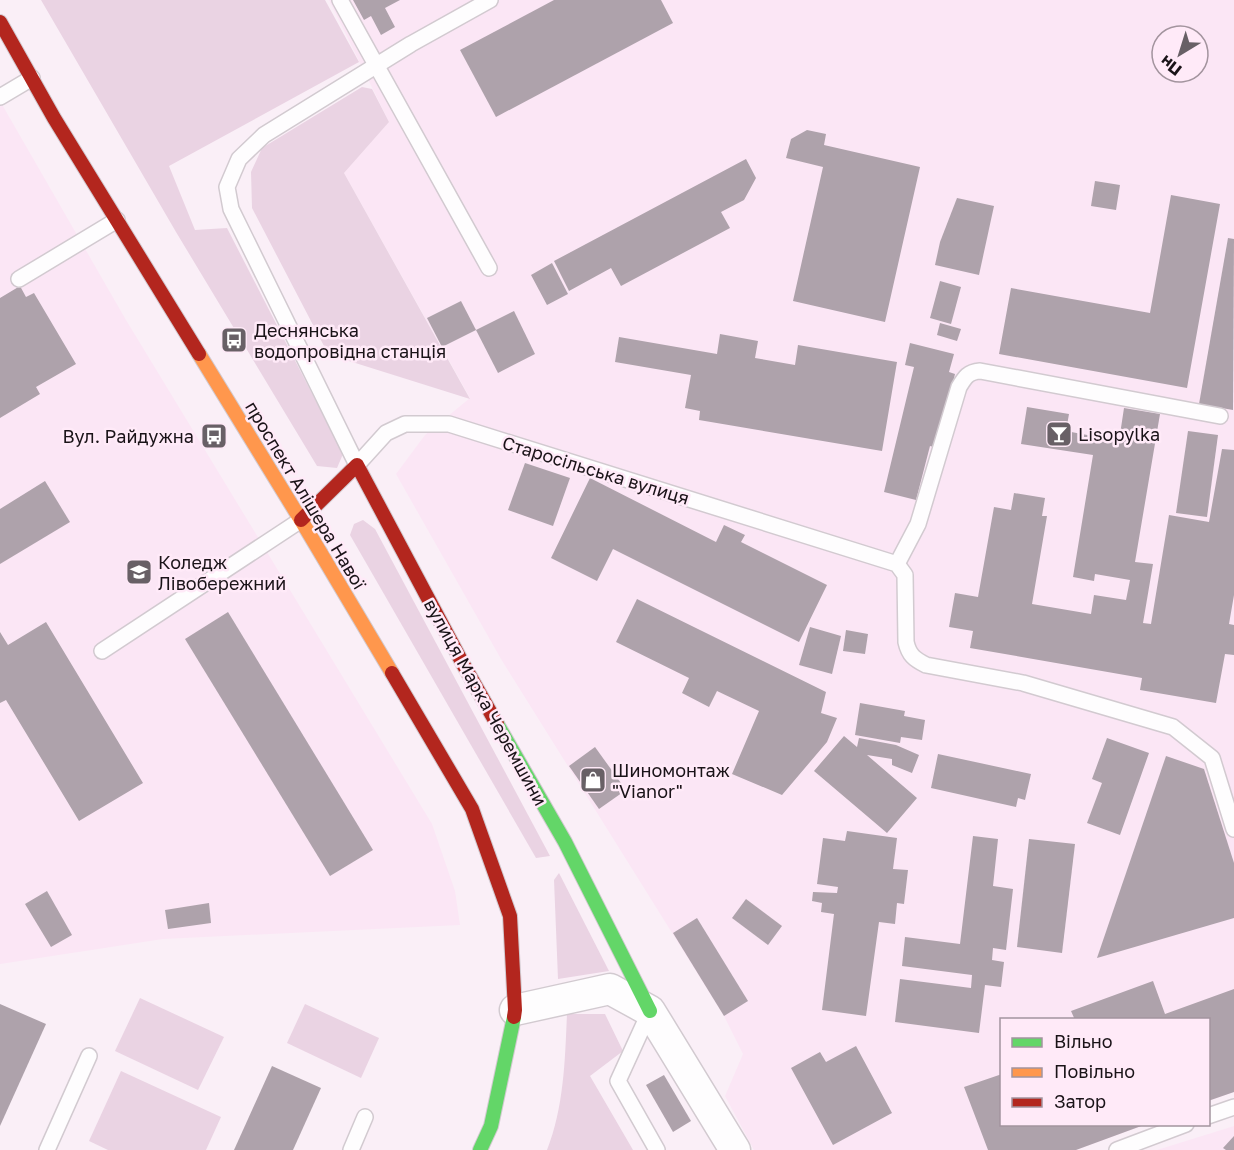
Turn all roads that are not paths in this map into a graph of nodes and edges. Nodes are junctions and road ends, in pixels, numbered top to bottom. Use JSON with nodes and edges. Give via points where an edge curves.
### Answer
{"nodes":[{"id":1,"x":340,"y":0,"type":"edge"},
{"id":2,"x":490,"y":0,"type":"edge"},
{"id":3,"x":0,"y":22,"type":"edge"},
{"id":4,"x":377,"y":65,"type":"junction"},
{"id":5,"x":32,"y":78,"type":"junction"},
{"id":6,"x":0,"y":97,"type":"edge"},
{"id":7,"x":117,"y":220,"type":"junction"},
{"id":8,"x":489,"y":268,"type":"dead end"},
{"id":9,"x":19,"y":279,"type":"dead end"},
{"id":10,"x":1220,"y":416,"type":"dead end"},
{"id":11,"x":357,"y":465,"type":"junction"},
{"id":12,"x":301,"y":520,"type":"junction"},
{"id":13,"x":897,"y":564,"type":"junction"},
{"id":14,"x":102,"y":651,"type":"dead end"},
{"id":15,"x":1234,"y":829,"type":"edge"},
{"id":16,"x":515,"y":1010,"type":"junction"},
{"id":17,"x":650,"y":1011,"type":"junction"},
{"id":18,"x":89,"y":1056,"type":"dead end"},
{"id":19,"x":1234,"y":1107,"type":"edge"},
{"id":20,"x":1210,"y":1116,"type":"edge"},
{"id":21,"x":365,"y":1117,"type":"dead end"},
{"id":22,"x":1183,"y":1126,"type":"edge"},
{"id":23,"x":47,"y":1150,"type":"edge"},
{"id":24,"x":351,"y":1150,"type":"edge"},
{"id":25,"x":480,"y":1150,"type":"edge"},
{"id":26,"x":657,"y":1150,"type":"edge"},
{"id":27,"x":735,"y":1150,"type":"edge"},
{"id":28,"x":1117,"y":1150,"type":"edge"}],
"edges":[{"from":1,"to":4,"type":"lane"},
{"from":2,"to":4,"type":"lane"},
{"from":3,"to":5,"type":"street","name":"проспект Алішера Навої"},
{"from":4,"to":8,"type":"lane"},
{"from":4,"to":11,"type":"lane","via":[[264,135],[239,159],[227,186],[231,209]]},
{"from":5,"to":6,"type":"lane"},
{"from":5,"to":7,"type":"street","name":"проспект Алішера Навої"},
{"from":7,"to":9,"type":"lane"},
{"from":7,"to":12,"type":"street","name":"проспект Алішера Навої"},
{"from":10,"to":13,"type":"lane","via":[[971,372],[959,387],[918,524]]},
{"from":11,"to":12,"type":"street"},
{"from":11,"to":13,"type":"lane","name":"Старосільська вулиця","via":[[386,434],[405,424],[449,424]]},
{"from":11,"to":17,"type":"street","name":"вулиця Марка Черемшини","via":[[463,664],[565,842]]},
{"from":12,"to":14,"type":"lane"},
{"from":12,"to":16,"type":"street","name":"проспект Алішера Навої","via":[[472,809],[510,916]]},
{"from":13,"to":15,"type":"lane","via":[[905,575],[908,653],[916,660],[1023,683],[1173,727],[1212,758]]},
{"from":16,"to":17,"type":"street","name":"вулиця Марка Черемшини","via":[[610,989]]},
{"from":16,"to":25,"type":"street","name":"проспект Алішера Навої","via":[[491,1126]]},
{"from":17,"to":26,"type":"lane","via":[[618,1081]]},
{"from":17,"to":27,"type":"street","name":"вулиця Марка Черемшини"},
{"from":18,"to":23,"type":"lane"},
{"from":19,"to":20,"type":"lane"},
{"from":21,"to":24,"type":"lane"},
{"from":22,"to":28,"type":"lane"}]}
